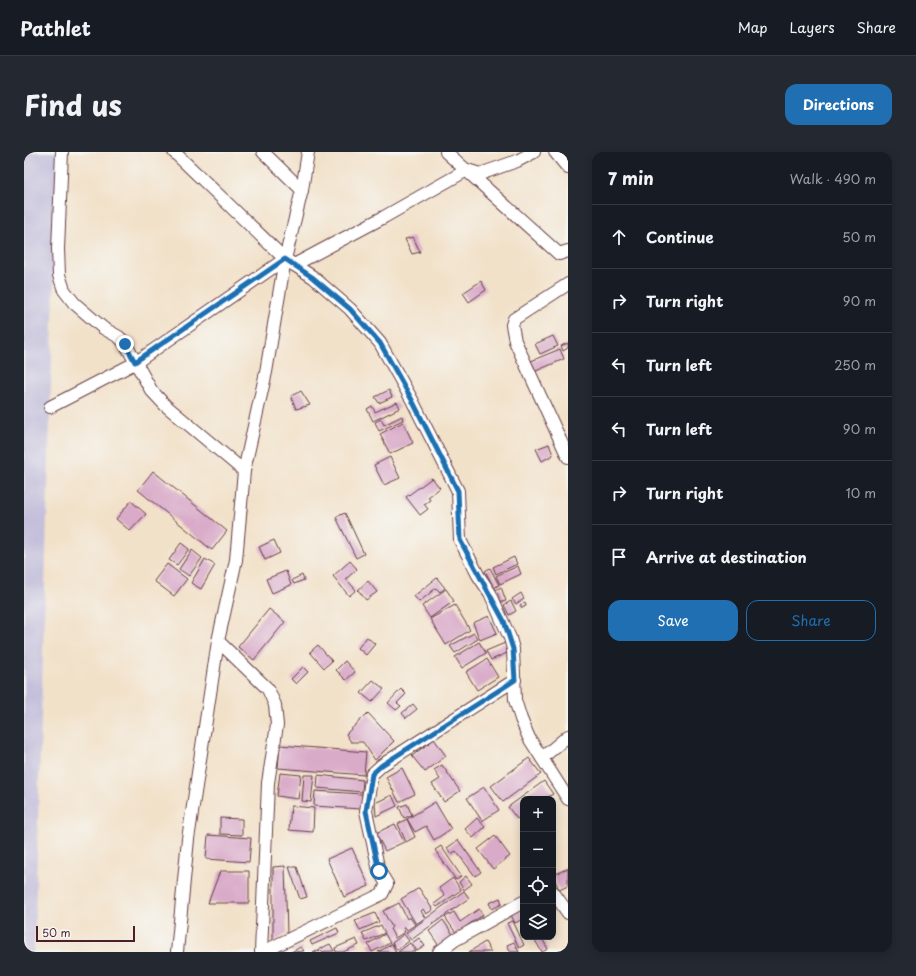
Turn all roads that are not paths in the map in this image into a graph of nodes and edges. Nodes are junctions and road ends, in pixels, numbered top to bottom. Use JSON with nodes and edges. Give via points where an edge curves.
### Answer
{"nodes":[{"id":1,"x":62,"y":152,"type":"edge"},
{"id":2,"x":174,"y":152,"type":"edge"},
{"id":3,"x":263,"y":152,"type":"edge"},
{"id":4,"x":308,"y":152,"type":"edge"},
{"id":5,"x":446,"y":152,"type":"edge"},
{"id":6,"x":534,"y":152,"type":"edge"},
{"id":7,"x":555,"y":152,"type":"edge"},
{"id":8,"x":568,"y":168,"type":"edge"},
{"id":9,"x":467,"y":170,"type":"junction"},
{"id":10,"x":302,"y":190,"type":"junction"},
{"id":11,"x":564,"y":252,"type":"edge"},
{"id":12,"x":290,"y":262,"type":"junction"},
{"id":13,"x":568,"y":264,"type":"edge"},
{"id":14,"x":568,"y":284,"type":"edge"},
{"id":15,"x":135,"y":362,"type":"junction"},
{"id":16,"x":50,"y":407,"type":"dead end"},
{"id":17,"x":568,"y":457,"type":"edge"},
{"id":18,"x":244,"y":471,"type":"junction"},
{"id":19,"x":218,"y":641,"type":"junction"},
{"id":20,"x":515,"y":680,"type":"junction"},
{"id":21,"x":568,"y":736,"type":"edge"},
{"id":22,"x":542,"y":758,"type":"junction"},
{"id":23,"x":568,"y":799,"type":"edge"},
{"id":24,"x":556,"y":896,"type":"edge"},
{"id":25,"x":520,"y":904,"type":"edge"},
{"id":26,"x":568,"y":913,"type":"edge"},
{"id":27,"x":177,"y":952,"type":"edge"},
{"id":28,"x":262,"y":952,"type":"edge"},
{"id":29,"x":439,"y":952,"type":"edge"}],
"edges":[{"from":1,"to":15,"type":"street","via":[[58,249],[59,275],[64,290],[74,303],[103,328],[119,337]]},
{"from":2,"to":12,"type":"street"},
{"from":3,"to":10,"type":"street"},
{"from":4,"to":10,"type":"street"},
{"from":5,"to":9,"type":"street"},
{"from":6,"to":9,"type":"street","via":[[480,174]]},
{"from":7,"to":8,"type":"street"},
{"from":9,"to":11,"type":"street"},
{"from":9,"to":12,"type":"street","via":[[384,217]]},
{"from":10,"to":12,"type":"street"},
{"from":11,"to":13,"type":"street"},
{"from":12,"to":15,"type":"street"},
{"from":12,"to":18,"type":"street"},
{"from":12,"to":20,"type":"street","via":[[350,309],[380,343],[412,400],[458,491],[460,540],[504,621],[513,649]]},
{"from":14,"to":17,"type":"street","via":[[514,319],[512,325],[515,341]]},
{"from":15,"to":16,"type":"street"},
{"from":15,"to":18,"type":"street","via":[[151,390],[165,405]]},
{"from":18,"to":19,"type":"street","via":[[236,560]]},
{"from":19,"to":27,"type":"street","via":[[188,839]]},
{"from":19,"to":28,"type":"street","via":[[268,689],[275,705],[277,725],[268,783]]},
{"from":20,"to":22,"type":"street","via":[[515,700],[521,719]]},
{"from":20,"to":28,"type":"street","via":[[382,765],[372,774],[366,811],[379,871],[387,884],[382,894]]},
{"from":21,"to":22,"type":"street"},
{"from":22,"to":23,"type":"street"},
{"from":24,"to":26,"type":"street"},
{"from":25,"to":29,"type":"street","via":[[455,940]]}]}
